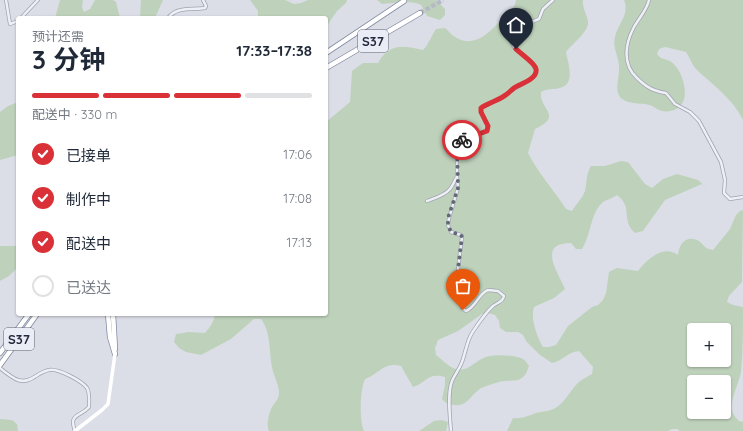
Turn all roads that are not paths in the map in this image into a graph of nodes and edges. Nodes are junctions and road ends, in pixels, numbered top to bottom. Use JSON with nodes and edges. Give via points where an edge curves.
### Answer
{"nodes":[{"id":1,"x":6,"y":0,"type":"edge"},
{"id":2,"x":38,"y":0,"type":"edge"},
{"id":3,"x":203,"y":0,"type":"edge"},
{"id":4,"x":553,"y":0,"type":"edge"},
{"id":5,"x":649,"y":0,"type":"edge"},
{"id":6,"x":404,"y":1,"type":"dead end"},
{"id":7,"x":420,"y":13,"type":"tunnel mouth"},
{"id":8,"x":23,"y":16,"type":"edge"},
{"id":9,"x":170,"y":16,"type":"edge"},
{"id":10,"x":16,"y":22,"type":"edge"},
{"id":11,"x":328,"y":52,"type":"edge"},
{"id":12,"x":328,"y":67,"type":"edge"},
{"id":13,"x":457,"y":177,"type":"junction"},
{"id":14,"x":743,"y":197,"type":"edge"},
{"id":15,"x":427,"y":201,"type":"dead end"},
{"id":16,"x":27,"y":316,"type":"edge"},
{"id":17,"x":37,"y":316,"type":"edge"},
{"id":18,"x":108,"y":316,"type":"edge"},
{"id":19,"x":113,"y":316,"type":"edge"},
{"id":20,"x":0,"y":352,"type":"edge"},
{"id":21,"x":115,"y":354,"type":"junction"},
{"id":22,"x":0,"y":366,"type":"edge"},
{"id":23,"x":75,"y":431,"type":"edge"},
{"id":24,"x":450,"y":431,"type":"edge"}],
"edges":[{"from":1,"to":10,"type":"street","via":[[10,24]]},
{"from":2,"to":8,"type":"street"},
{"from":3,"to":9,"type":"street","via":[[206,3],[205,8],[184,9]]},
{"from":4,"to":13,"type":"street","via":[[543,9],[539,19],[519,27],[510,40],[516,49],[535,64],[536,74],[503,97],[481,108],[488,126],[487,131],[462,140],[457,145]]},
{"from":5,"to":14,"type":"street","via":[[633,28],[626,50],[625,57],[629,68],[645,86],[655,91],[666,92],[675,104],[694,115],[721,162],[725,180],[724,193],[730,199]]},
{"from":6,"to":11,"type":"highway","number":"S37"},
{"from":7,"to":12,"type":"highway","number":"S37"},
{"from":13,"to":15,"type":"street","via":[[446,193]]},
{"from":13,"to":24,"type":"street","via":[[458,188],[448,225],[451,232],[462,237],[457,277],[462,308],[469,310],[479,296],[488,290],[498,291],[504,298],[487,312],[472,334],[463,361],[452,382]]},
{"from":16,"to":20,"type":"highway","number":"S37"},
{"from":17,"to":22,"type":"highway","number":"S37"},
{"from":18,"to":21,"type":"highway"},
{"from":19,"to":21,"type":"highway"},
{"from":21,"to":23,"type":"street","via":[[108,404]]},
{"from":22,"to":23,"type":"street","via":[[18,380],[29,381],[50,370],[56,370],[71,376],[86,387],[89,407],[74,418],[72,424]]}]}
